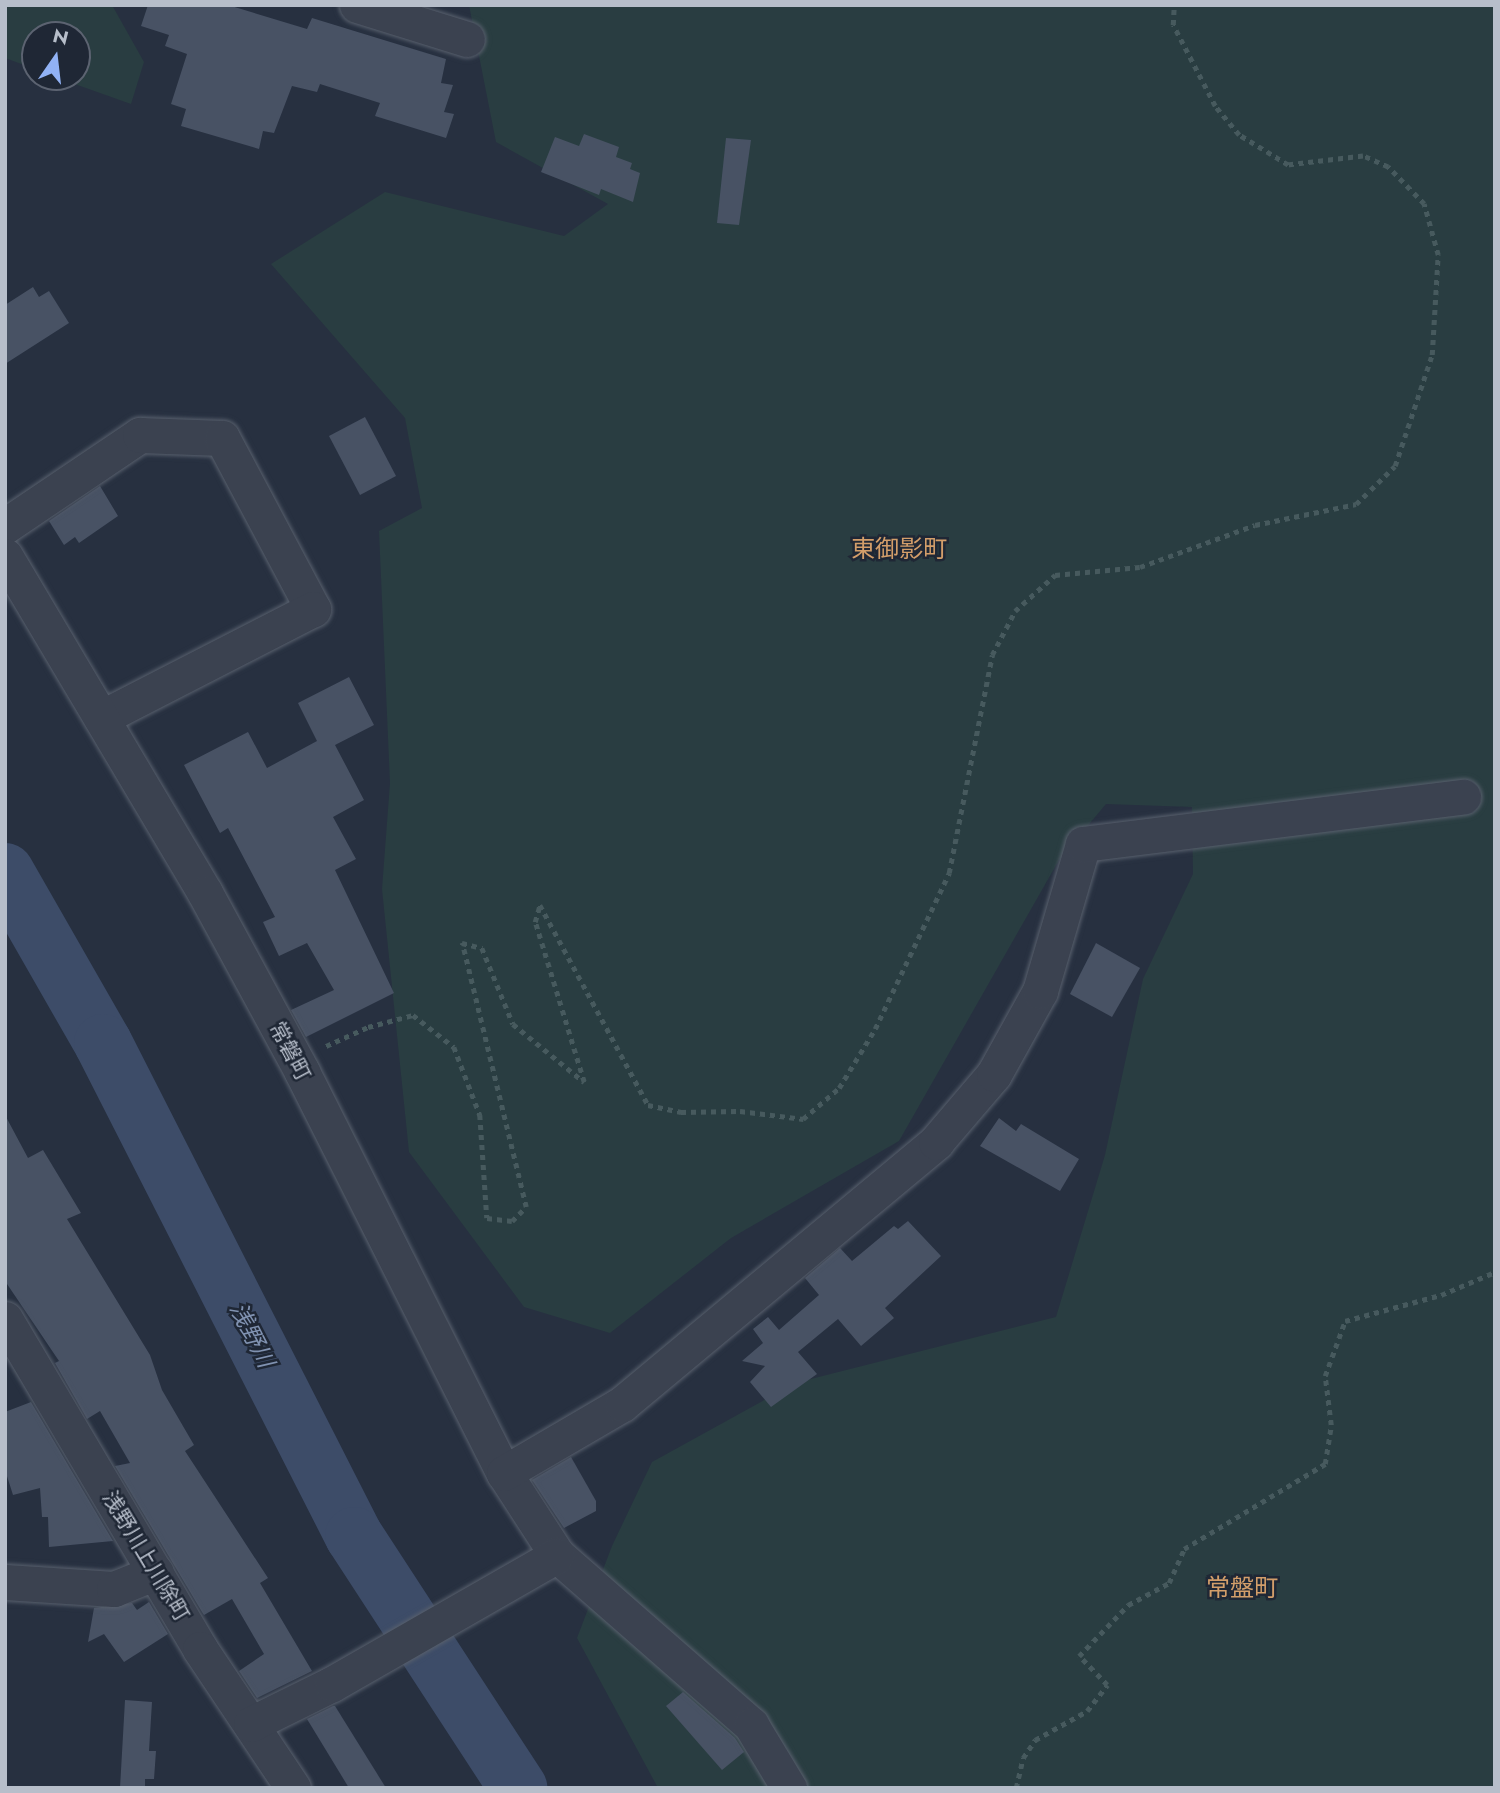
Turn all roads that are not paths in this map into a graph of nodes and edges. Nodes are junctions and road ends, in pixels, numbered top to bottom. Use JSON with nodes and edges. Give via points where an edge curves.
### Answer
{"nodes":[{"id":1,"x":357,"y":5,"type":"edge"},
{"id":2,"x":467,"y":39,"type":"dead end"},
{"id":3,"x":5,"y":526,"type":"edge"},
{"id":4,"x":5,"y":556,"type":"edge"},
{"id":5,"x":101,"y":718,"type":"junction"},
{"id":6,"x":1463,"y":797,"type":"dead end"},
{"id":7,"x":7,"y":1325,"type":"edge"},
{"id":8,"x":504,"y":1473,"type":"junction"},
{"id":9,"x":556,"y":1555,"type":"junction"},
{"id":10,"x":156,"y":1572,"type":"junction"},
{"id":11,"x":5,"y":1582,"type":"edge"},
{"id":12,"x":251,"y":1724,"type":"junction"},
{"id":13,"x":293,"y":1788,"type":"edge"},
{"id":14,"x":789,"y":1788,"type":"edge"}],
"edges":[{"from":1,"to":2,"type":"street"},
{"from":3,"to":5,"type":"street","via":[[140,435],[222,438],[313,609]]},
{"from":4,"to":5,"type":"street","name":"常磐町"},
{"from":5,"to":8,"type":"street","name":"常磐町","via":[[205,892],[302,1072]]},
{"from":6,"to":8,"type":"street","via":[[1083,844],[1040,991],[994,1074],[936,1142],[622,1404]]},
{"from":7,"to":10,"type":"street","name":"浅野川上川除町"},
{"from":8,"to":9,"type":"street","name":"常磐町"},
{"from":9,"to":12,"type":"street","via":[[332,1684]]},
{"from":9,"to":14,"type":"street","name":"常磐町","via":[[751,1725]]},
{"from":10,"to":11,"type":"street","via":[[114,1589]]},
{"from":10,"to":12,"type":"street","name":"浅野川上川除町"},
{"from":12,"to":13,"type":"street","name":"浅野川上川除町"}]}
